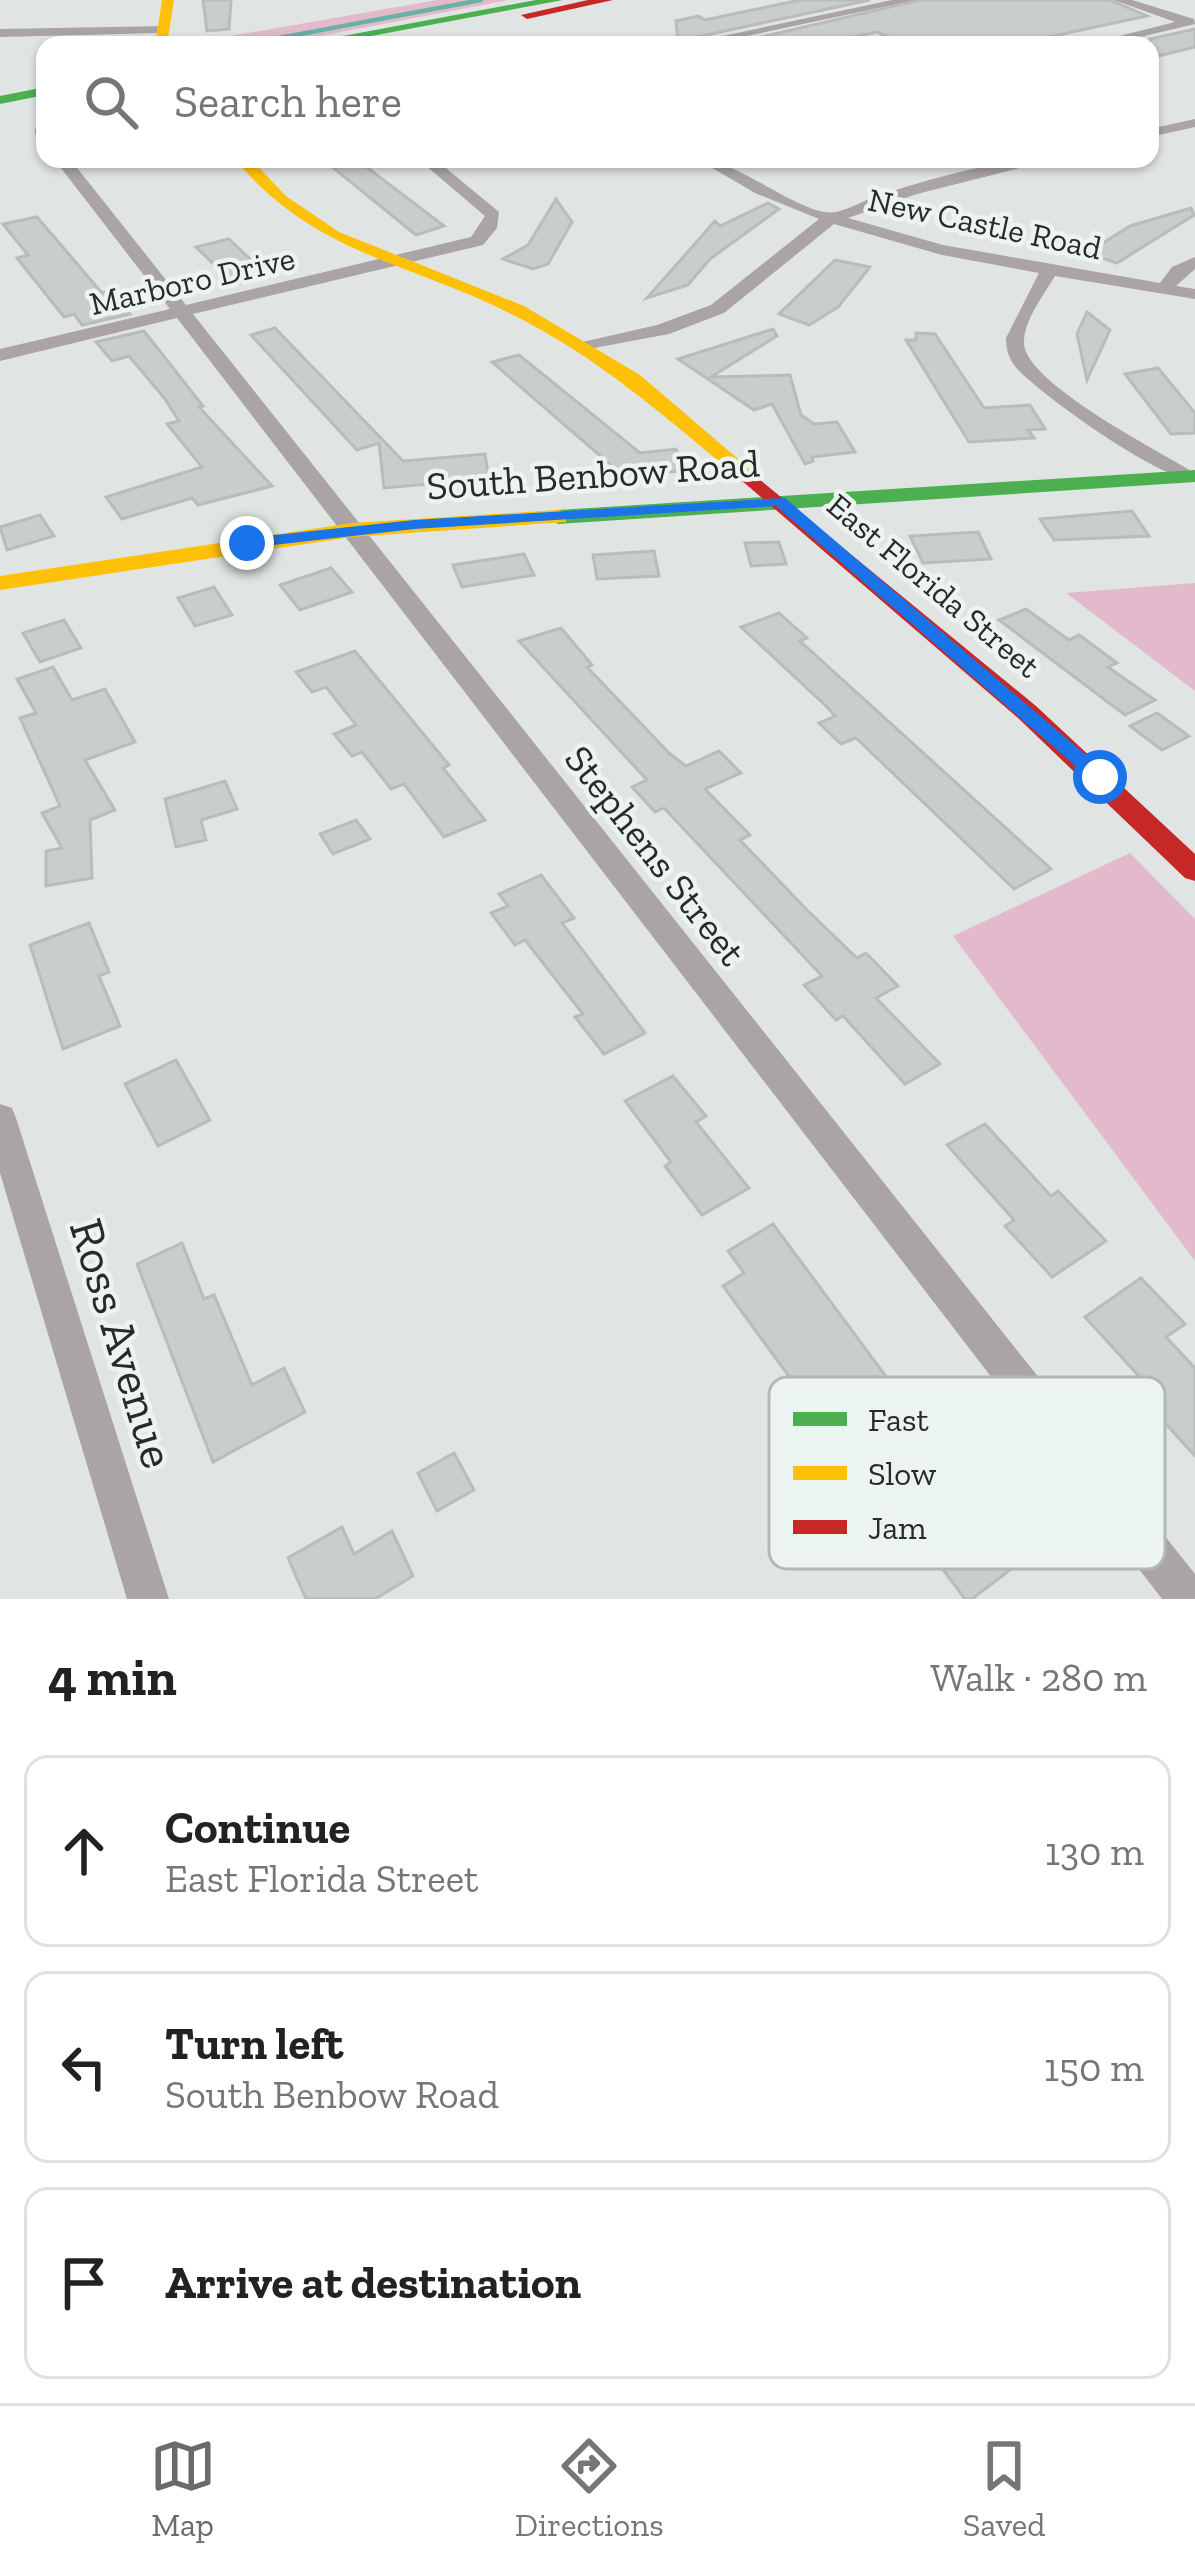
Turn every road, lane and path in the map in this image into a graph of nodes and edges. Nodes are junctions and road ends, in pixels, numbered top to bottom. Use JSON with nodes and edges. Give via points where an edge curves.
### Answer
{"nodes":[{"id":1,"x":167,"y":0,"type":"edge"},
{"id":2,"x":524,"y":0,"type":"edge"},
{"id":3,"x":557,"y":0,"type":"edge"},
{"id":4,"x":607,"y":0,"type":"edge"},
{"id":5,"x":910,"y":0,"type":"edge"},
{"id":6,"x":1120,"y":0,"type":"edge"},
{"id":7,"x":454,"y":18,"type":"junction"},
{"id":8,"x":1193,"y":23,"type":"edge"},
{"id":9,"x":0,"y":33,"type":"edge"},
{"id":10,"x":96,"y":36,"type":"edge"},
{"id":11,"x":160,"y":36,"type":"edge"},
{"id":12,"x":352,"y":36,"type":"edge"},
{"id":13,"x":415,"y":36,"type":"edge"},
{"id":14,"x":731,"y":36,"type":"edge"},
{"id":15,"x":1132,"y":36,"type":"edge"},
{"id":16,"x":36,"y":94,"type":"edge"},
{"id":17,"x":0,"y":100,"type":"edge"},
{"id":18,"x":0,"y":113,"type":"edge"},
{"id":19,"x":36,"y":122,"type":"edge"},
{"id":20,"x":1195,"y":123,"type":"edge"},
{"id":21,"x":1159,"y":131,"type":"edge"},
{"id":22,"x":69,"y":168,"type":"edge"},
{"id":23,"x":252,"y":168,"type":"edge"},
{"id":24,"x":437,"y":168,"type":"edge"},
{"id":25,"x":721,"y":168,"type":"edge"},
{"id":26,"x":1012,"y":168,"type":"edge"},
{"id":27,"x":830,"y":220,"type":"junction"},
{"id":28,"x":1195,"y":262,"type":"edge"},
{"id":29,"x":397,"y":263,"type":"junction"},
{"id":30,"x":1050,"y":270,"type":"junction"},
{"id":31,"x":1165,"y":289,"type":"junction"},
{"id":32,"x":1195,"y":294,"type":"edge"},
{"id":33,"x":184,"y":314,"type":"junction"},
{"id":34,"x":585,"y":347,"type":"junction"},
{"id":35,"x":0,"y":355,"type":"edge"},
{"id":36,"x":1190,"y":476,"type":"edge"},
{"id":37,"x":779,"y":501,"type":"junction"},
{"id":38,"x":352,"y":530,"type":"junction"},
{"id":39,"x":0,"y":583,"type":"edge"},
{"id":40,"x":1195,"y":871,"type":"edge"},
{"id":41,"x":0,"y":1118,"type":"edge"},
{"id":42,"x":1014,"y":1377,"type":"edge"},
{"id":43,"x":1165,"y":1569,"type":"edge"},
{"id":44,"x":148,"y":1599,"type":"edge"},
{"id":45,"x":1188,"y":1599,"type":"edge"}],
"edges":[{"from":1,"to":11,"type":"main road"},
{"from":2,"to":7,"type":"main road"},
{"from":3,"to":7,"type":"main road"},
{"from":4,"to":13,"type":"main road"},
{"from":5,"to":14,"type":"street"},
{"from":6,"to":8,"type":"street"},
{"from":7,"to":12,"type":"main road"},
{"from":8,"to":15,"type":"street"},
{"from":9,"to":10,"type":"street"},
{"from":16,"to":17,"type":"main road"},
{"from":18,"to":19,"type":"main road"},
{"from":20,"to":21,"type":"street"},
{"from":22,"to":33,"type":"street","name":"Stephens Street"},
{"from":23,"to":29,"type":"main road","name":"East Florida Street","via":[[301,216]]},
{"from":24,"to":29,"type":"street","name":"Marboro Drive","via":[[493,215],[477,241]]},
{"from":25,"to":27,"type":"street","name":"New Castle Road"},
{"from":26,"to":27,"type":"street"},
{"from":27,"to":30,"type":"street","name":"New Castle Road"},
{"from":27,"to":34,"type":"street","via":[[707,315]]},
{"from":28,"to":31,"type":"street"},
{"from":29,"to":33,"type":"street","name":"Marboro Drive"},
{"from":29,"to":34,"type":"main road","name":"East Florida Street","via":[[518,310]]},
{"from":30,"to":31,"type":"street","name":"New Castle Road"},
{"from":30,"to":36,"type":"street","via":[[1014,343],[1023,367]]},
{"from":31,"to":32,"type":"street","name":"New Castle Road"},
{"from":33,"to":35,"type":"street","name":"Marboro Drive"},
{"from":33,"to":38,"type":"street","name":"Stephens Street"},
{"from":34,"to":37,"type":"main road","name":"East Florida Street"},
{"from":36,"to":37,"type":"main road","name":"South Benbow Road"},
{"from":37,"to":38,"type":"main road","name":"South Benbow Road"},
{"from":37,"to":40,"type":"main road","name":"East Florida Street","via":[[1057,738]]},
{"from":38,"to":39,"type":"main road","name":"South Benbow Road"},
{"from":38,"to":42,"type":"street","name":"Stephens Street"},
{"from":41,"to":44,"type":"street","name":"Ross Avenue"},
{"from":43,"to":45,"type":"street","name":"Stephens Street"}]}
